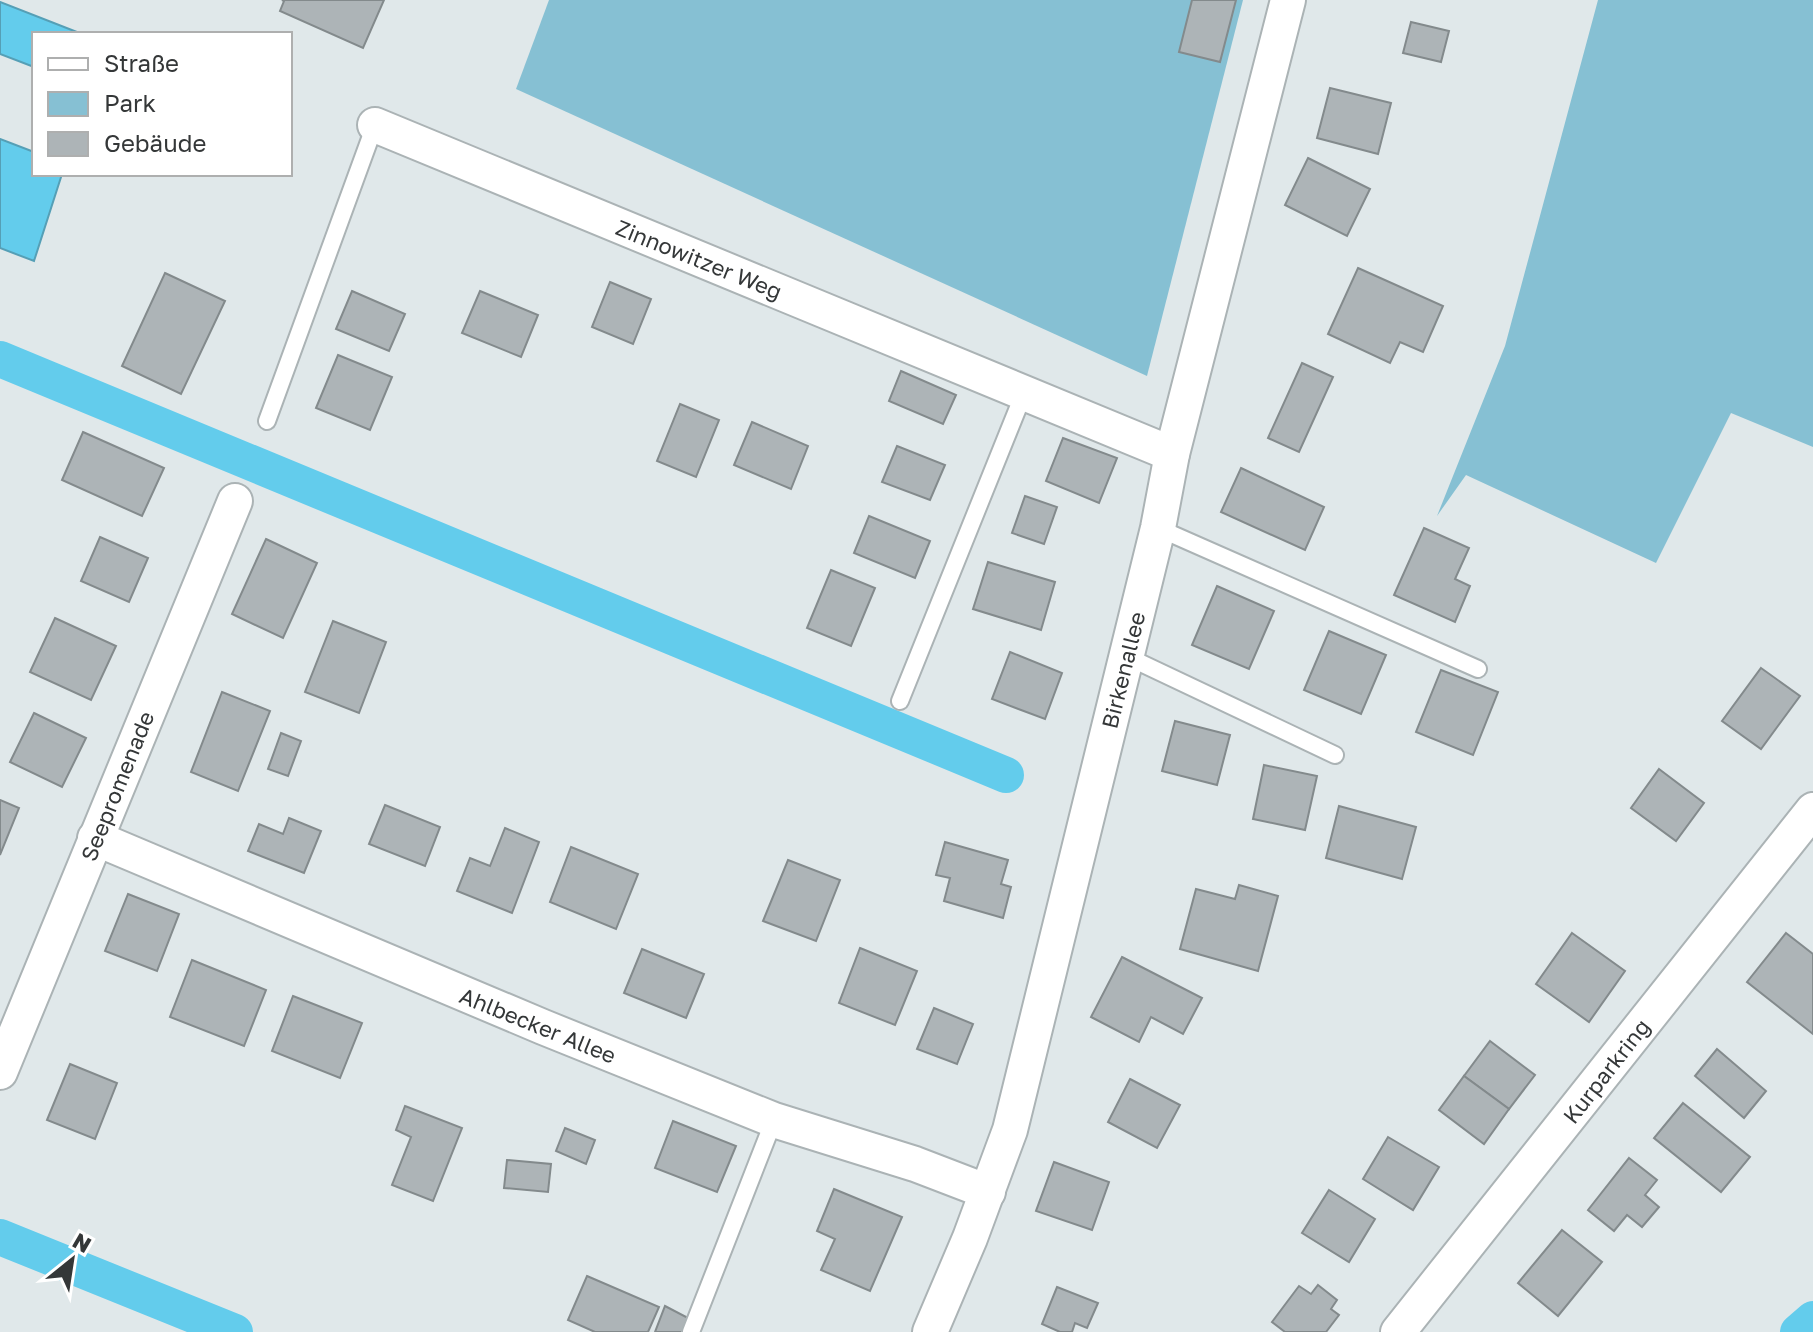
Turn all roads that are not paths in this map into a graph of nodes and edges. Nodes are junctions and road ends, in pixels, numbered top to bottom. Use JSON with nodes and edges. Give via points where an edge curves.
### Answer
{"nodes":[{"id":1,"x":1288,"y":0,"type":"edge"},
{"id":2,"x":375,"y":125,"type":"joint"},
{"id":3,"x":1024,"y":393,"type":"junction"},
{"id":4,"x":267,"y":421,"type":"dead end"},
{"id":5,"x":1172,"y":454,"type":"junction"},
{"id":6,"x":235,"y":501,"type":"dead end"},
{"id":7,"x":1158,"y":528,"type":"junction"},
{"id":8,"x":1126,"y":656,"type":"junction"},
{"id":9,"x":1478,"y":669,"type":"dead end"},
{"id":10,"x":900,"y":701,"type":"dead end"},
{"id":11,"x":1335,"y":755,"type":"dead end"},
{"id":12,"x":1813,"y":811,"type":"edge"},
{"id":13,"x":95,"y":838,"type":"junction"},
{"id":14,"x":0,"y":1072,"type":"edge"},
{"id":15,"x":774,"y":1120,"type":"junction"},
{"id":16,"x":988,"y":1192,"type":"junction"},
{"id":17,"x":691,"y":1332,"type":"edge"},
{"id":18,"x":930,"y":1332,"type":"edge"},
{"id":19,"x":1398,"y":1332,"type":"edge"}],
"edges":[{"from":1,"to":5,"type":"street","name":"Birkenallee"},
{"from":2,"to":3,"type":"street","name":"Zinnowitzer Weg"},
{"from":2,"to":4,"type":"lane"},
{"from":3,"to":5,"type":"street","name":"Zinnowitzer Weg"},
{"from":3,"to":10,"type":"lane"},
{"from":5,"to":7,"type":"street","name":"Birkenallee"},
{"from":6,"to":13,"type":"street","name":"Seepromenade"},
{"from":7,"to":8,"type":"street","name":"Birkenallee"},
{"from":7,"to":9,"type":"lane"},
{"from":8,"to":11,"type":"lane"},
{"from":8,"to":16,"type":"street","name":"Birkenallee","via":[[1039,1018]]},
{"from":12,"to":19,"type":"street","name":"Kurparkring"},
{"from":13,"to":14,"type":"street","name":"Seepromenade"},
{"from":13,"to":15,"type":"street","name":"Ahlbecker Allee"},
{"from":15,"to":16,"type":"street","name":"Ahlbecker Allee"},
{"from":15,"to":17,"type":"lane"},
{"from":16,"to":18,"type":"street","name":"Birkenallee"}]}
